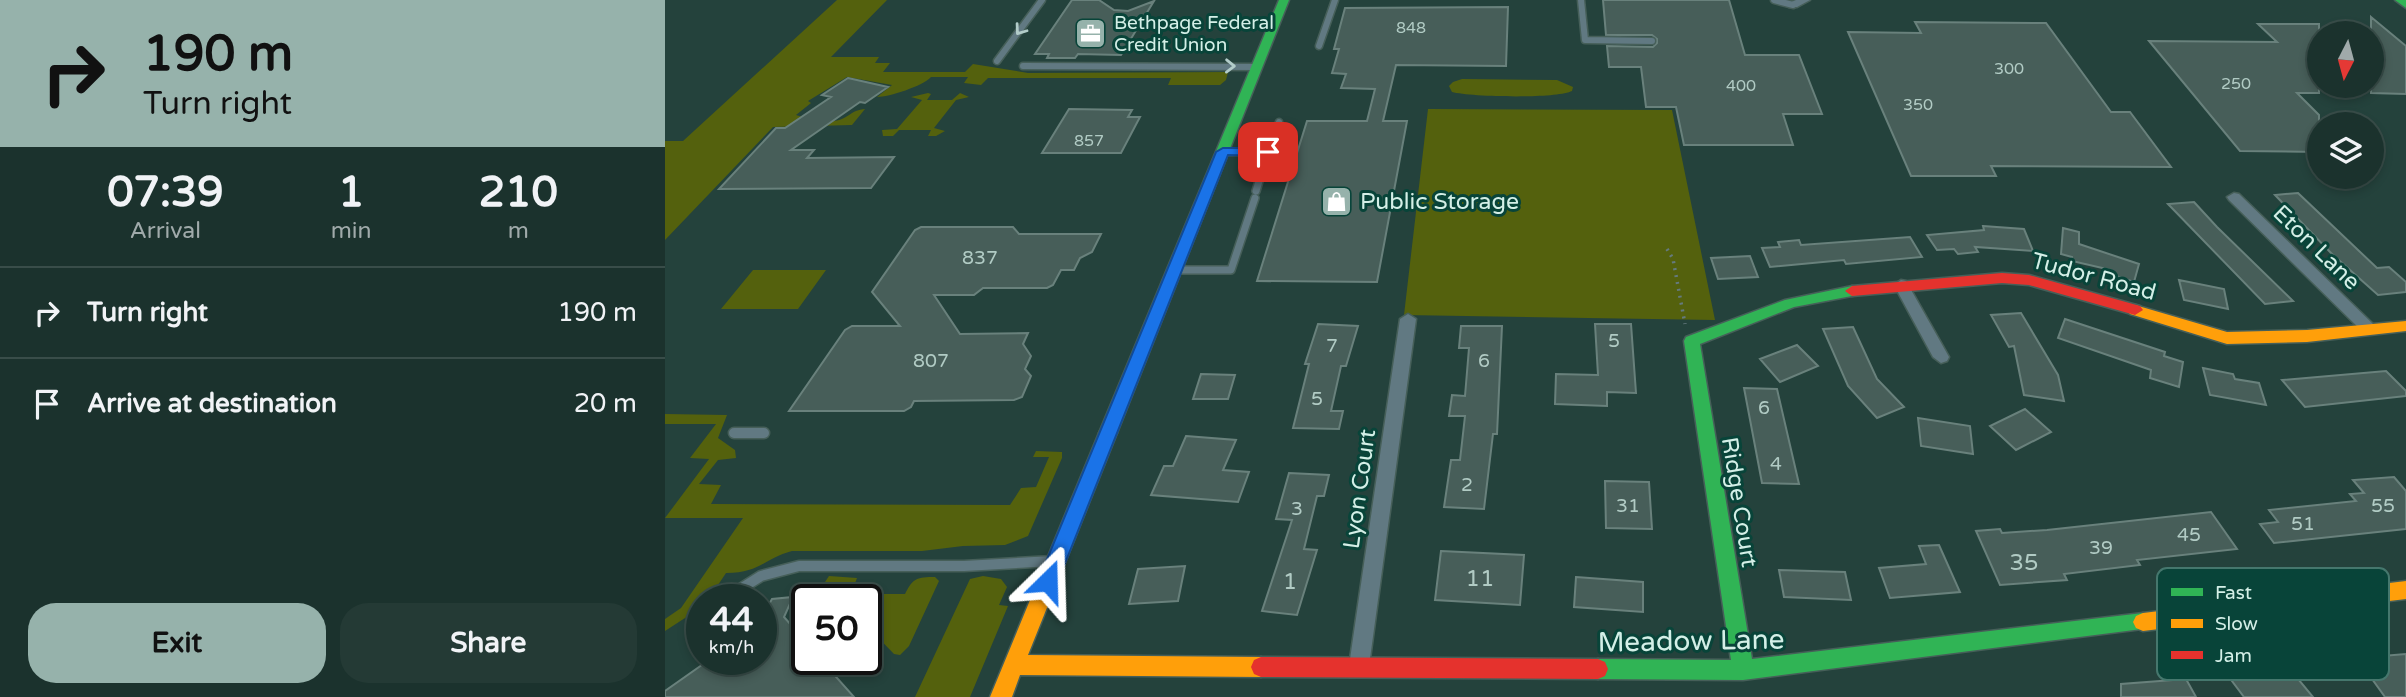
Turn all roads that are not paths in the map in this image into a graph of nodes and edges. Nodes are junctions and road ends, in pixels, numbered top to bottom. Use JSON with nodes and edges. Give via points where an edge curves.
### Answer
{"nodes":[{"id":1,"x":1042,"y":0,"type":"edge"},
{"id":2,"x":1284,"y":0,"type":"edge"},
{"id":3,"x":1335,"y":0,"type":"edge"},
{"id":4,"x":1581,"y":0,"type":"edge"},
{"id":5,"x":1774,"y":0,"type":"edge"},
{"id":6,"x":1805,"y":0,"type":"edge"},
{"id":7,"x":2400,"y":0,"type":"edge"},
{"id":8,"x":1793,"y":5,"type":"joint"},
{"id":9,"x":2406,"y":5,"type":"edge"},
{"id":10,"x":1652,"y":41,"type":"dead end"},
{"id":11,"x":1319,"y":46,"type":"dead end"},
{"id":12,"x":997,"y":61,"type":"dead end"},
{"id":13,"x":1023,"y":66,"type":"dead end"},
{"id":14,"x":1257,"y":67,"type":"junction"},
{"id":15,"x":1279,"y":122,"type":"dead end"},
{"id":16,"x":1223,"y":152,"type":"junction"},
{"id":17,"x":1268,"y":152,"type":"junction"},
{"id":18,"x":2234,"y":197,"type":"dead end"},
{"id":19,"x":1174,"y":270,"type":"junction"},
{"id":20,"x":1902,"y":285,"type":"junction"},
{"id":21,"x":1408,"y":319,"type":"dead end"},
{"id":22,"x":2406,"y":326,"type":"edge"},
{"id":23,"x":2369,"y":329,"type":"junction"},
{"id":24,"x":1692,"y":341,"type":"joint"},
{"id":25,"x":1941,"y":357,"type":"dead end"},
{"id":26,"x":734,"y":433,"type":"dead end"},
{"id":27,"x":764,"y":433,"type":"dead end"},
{"id":28,"x":1056,"y":561,"type":"junction"},
{"id":29,"x":748,"y":584,"type":"edge"},
{"id":30,"x":2157,"y":620,"type":"edge"},
{"id":31,"x":1014,"y":665,"type":"junction"},
{"id":32,"x":1359,"y":666,"type":"junction"},
{"id":33,"x":1743,"y":670,"type":"junction"},
{"id":34,"x":1001,"y":697,"type":"edge"}],
"edges":[{"from":1,"to":12,"type":"lane","one_way":true},
{"from":2,"to":14,"type":"street"},
{"from":3,"to":11,"type":"lane"},
{"from":4,"to":10,"type":"lane","via":[[1585,40]]},
{"from":5,"to":8,"type":"lane"},
{"from":6,"to":8,"type":"street"},
{"from":7,"to":9,"type":"street"},
{"from":13,"to":14,"type":"lane","one_way":true},
{"from":14,"to":16,"type":"street"},
{"from":15,"to":17,"type":"lane"},
{"from":16,"to":17,"type":"lane"},
{"from":16,"to":19,"type":"street"},
{"from":17,"to":19,"type":"lane","via":[[1231,270]]},
{"from":18,"to":23,"type":"street","name":"Eton Lane"},
{"from":19,"to":28,"type":"street"},
{"from":20,"to":23,"type":"street","name":"Tudor Road","via":[[2002,278],[2029,281],[2227,338]]},
{"from":20,"to":24,"type":"street","name":"Tudor Road","via":[[1819,294]]},
{"from":20,"to":25,"type":"street"},
{"from":21,"to":32,"type":"street","name":"Lyon Court"},
{"from":22,"to":23,"type":"street","name":"Tudor Road"},
{"from":24,"to":33,"type":"street","name":"Ridge Court"},
{"from":26,"to":27,"type":"lane"},
{"from":28,"to":29,"type":"lane","via":[[799,566]]},
{"from":28,"to":31,"type":"street"},
{"from":30,"to":33,"type":"street","name":"Meadow Lane"},
{"from":31,"to":32,"type":"street","name":"Meadow Lane"},
{"from":31,"to":34,"type":"street"},
{"from":32,"to":33,"type":"street","name":"Meadow Lane"}]}
